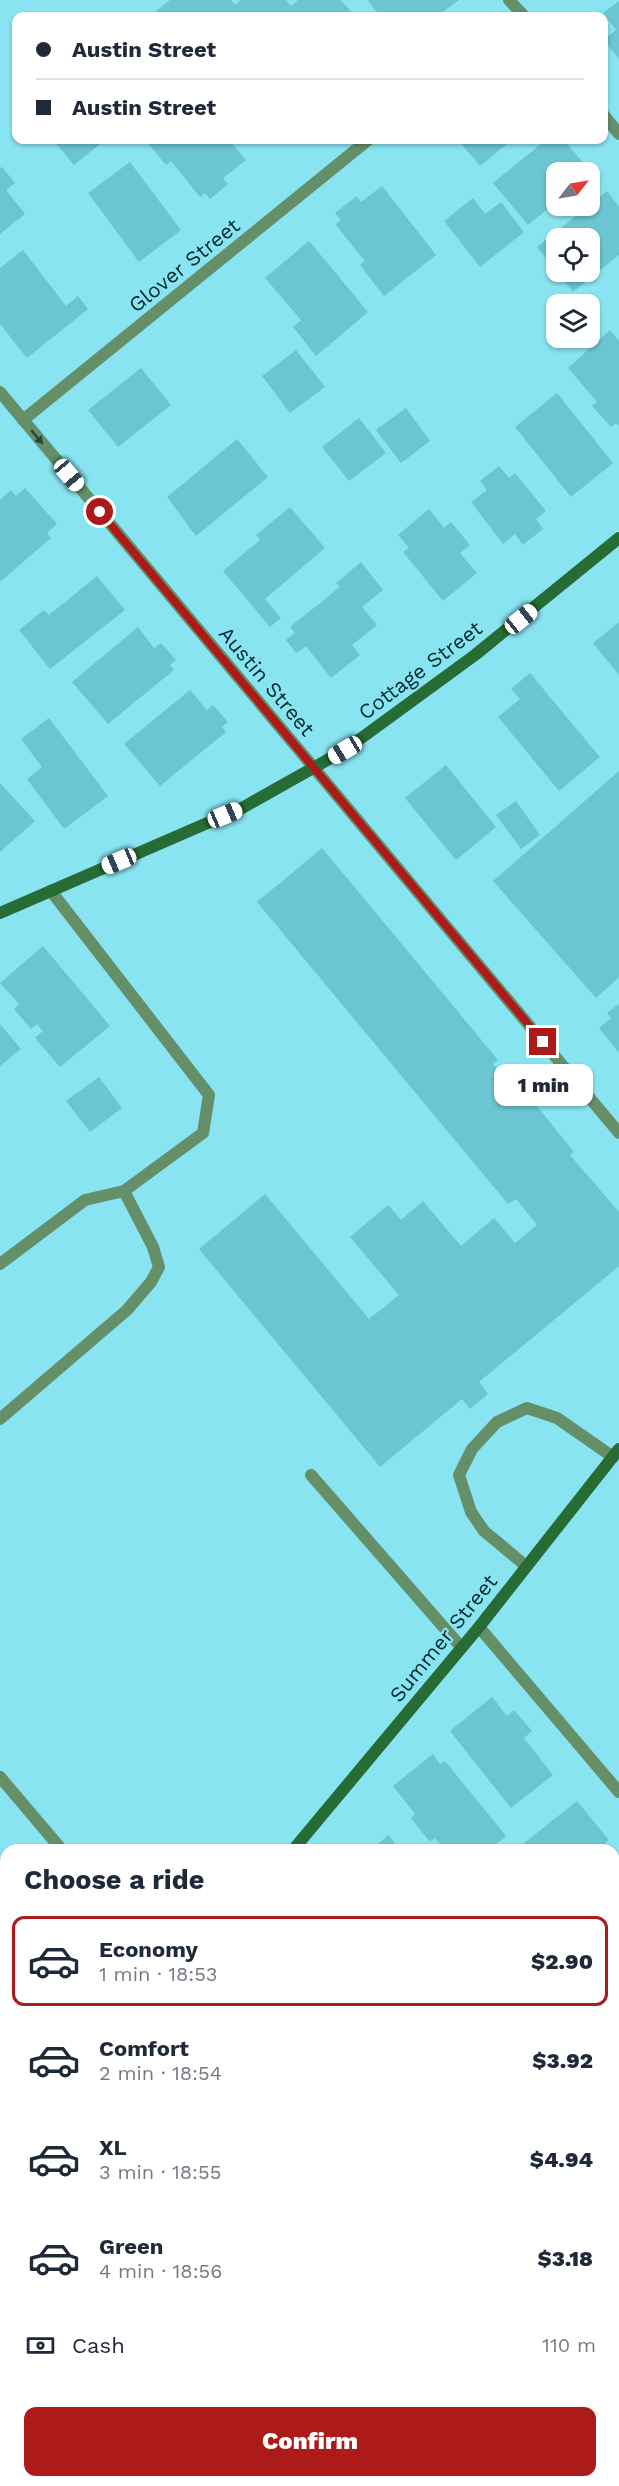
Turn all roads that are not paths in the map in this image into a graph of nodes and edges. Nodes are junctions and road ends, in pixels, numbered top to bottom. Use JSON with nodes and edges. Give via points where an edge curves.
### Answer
{"nodes":[{"id":1,"x":509,"y":0,"type":"edge"},
{"id":2,"x":519,"y":12,"type":"edge"},
{"id":3,"x":608,"y":120,"type":"edge"},
{"id":4,"x":619,"y":134,"type":"edge"},
{"id":5,"x":363,"y":144,"type":"edge"},
{"id":6,"x":0,"y":392,"type":"edge"},
{"id":7,"x":23,"y":420,"type":"junction"},
{"id":8,"x":619,"y":538,"type":"edge"},
{"id":9,"x":314,"y":768,"type":"junction"},
{"id":10,"x":51,"y":891,"type":"junction"},
{"id":11,"x":0,"y":913,"type":"edge"},
{"id":12,"x":619,"y":1133,"type":"edge"},
{"id":13,"x":124,"y":1191,"type":"junction"},
{"id":14,"x":0,"y":1264,"type":"edge"},
{"id":15,"x":0,"y":1419,"type":"edge"},
{"id":16,"x":616,"y":1453,"type":"edge"},
{"id":17,"x":310,"y":1475,"type":"dead end"},
{"id":18,"x":526,"y":1566,"type":"junction"},
{"id":19,"x":479,"y":1627,"type":"junction"},
{"id":20,"x":461,"y":1647,"type":"junction"},
{"id":21,"x":0,"y":1777,"type":"edge"},
{"id":22,"x":619,"y":1792,"type":"edge"},
{"id":23,"x":57,"y":1844,"type":"edge"},
{"id":24,"x":298,"y":1844,"type":"edge"}],
"edges":[{"from":1,"to":2,"type":"street"},
{"from":3,"to":4,"type":"street"},
{"from":5,"to":7,"type":"street","name":"Glover Street"},
{"from":6,"to":7,"type":"street","name":"Austin Street"},
{"from":7,"to":9,"type":"street","name":"Austin Street","one_way":true},
{"from":8,"to":9,"type":"main road","name":"Cottage Street","via":[[414,702]]},
{"from":9,"to":10,"type":"main road","name":"Cottage Street","via":[[242,808]]},
{"from":9,"to":12,"type":"street","name":"Austin Street"},
{"from":10,"to":11,"type":"main road","name":"Cottage Street"},
{"from":10,"to":13,"type":"street","via":[[209,1095],[203,1133]]},
{"from":13,"to":14,"type":"street","via":[[85,1200]]},
{"from":13,"to":15,"type":"street","via":[[159,1267],[151,1282],[127,1310]]},
{"from":16,"to":18,"type":"main road","name":"Summer Street"},
{"from":16,"to":18,"type":"street","via":[[556,1418],[527,1408],[497,1422],[472,1449],[459,1475],[471,1512],[484,1531]]},
{"from":17,"to":20,"type":"street"},
{"from":18,"to":19,"type":"main road","name":"Summer Street"},
{"from":19,"to":20,"type":"main road","name":"Summer Street"},
{"from":19,"to":22,"type":"street"},
{"from":20,"to":24,"type":"main road","name":"Summer Street"},
{"from":21,"to":23,"type":"street"}]}
